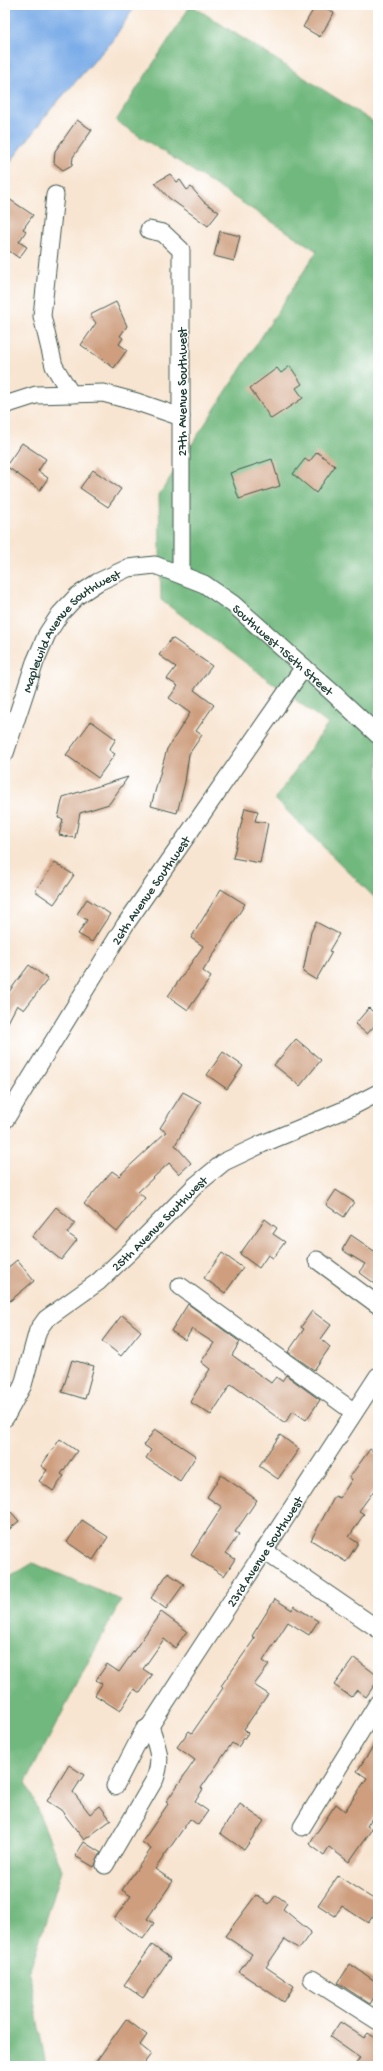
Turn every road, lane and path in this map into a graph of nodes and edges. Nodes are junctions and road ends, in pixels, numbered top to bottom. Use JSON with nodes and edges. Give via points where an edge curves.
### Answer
{"nodes":[{"id":1,"x":55,"y":195,"type":"dead end"},
{"id":2,"x":149,"y":230,"type":"dead end"},
{"id":3,"x":71,"y":394,"type":"junction"},
{"id":4,"x":5,"y":405,"type":"edge"},
{"id":5,"x":181,"y":417,"type":"junction"},
{"id":6,"x":181,"y":574,"type":"junction"},
{"id":7,"x":304,"y":667,"type":"junction"},
{"id":8,"x":378,"y":735,"type":"edge"},
{"id":9,"x":5,"y":753,"type":"edge"},
{"id":10,"x":378,"y":1093,"type":"edge"},
{"id":11,"x":5,"y":1120,"type":"edge"},
{"id":12,"x":317,"y":1260,"type":"dead end"},
{"id":13,"x":180,"y":1286,"type":"dead end"},
{"id":14,"x":378,"y":1305,"type":"edge"},
{"id":15,"x":378,"y":1376,"type":"edge"},
{"id":16,"x":354,"y":1412,"type":"junction"},
{"id":17,"x":5,"y":1418,"type":"edge"},
{"id":18,"x":263,"y":1550,"type":"junction"},
{"id":19,"x":378,"y":1629,"type":"edge"},
{"id":20,"x":378,"y":1703,"type":"edge"},
{"id":21,"x":150,"y":1726,"type":"junction"},
{"id":22,"x":115,"y":1786,"type":"dead end"},
{"id":23,"x":302,"y":1826,"type":"dead end"},
{"id":24,"x":105,"y":1865,"type":"dead end"},
{"id":25,"x":312,"y":1979,"type":"dead end"},
{"id":26,"x":378,"y":2021,"type":"edge"}],
"edges":[{"from":1,"to":3,"type":"street","via":[[42,316],[54,366]]},
{"from":2,"to":5,"type":"street","name":"27th Avenue Southwest","via":[[163,233],[181,250]]},
{"from":3,"to":4,"type":"street","via":[[36,395]]},
{"from":3,"to":5,"type":"street","via":[[103,393]]},
{"from":5,"to":6,"type":"street","name":"27th Avenue Southwest"},
{"from":6,"to":7,"type":"street","name":"Southwest 156th Street","via":[[204,584],[233,604]]},
{"from":6,"to":9,"type":"street","name":"Maplewild Avenue Southwest","via":[[155,565],[128,568],[98,582],[78,596],[60,614],[47,634]]},
{"from":7,"to":8,"type":"street","name":"Southwest 156th Street"},
{"from":7,"to":11,"type":"street","name":"26th Avenue Southwest","via":[[125,925]]},
{"from":10,"to":17,"type":"street","name":"25th Avenue Southwest","via":[[224,1162],[196,1184],[98,1282],[46,1319],[38,1330],[23,1385]]},
{"from":12,"to":14,"type":"street"},
{"from":13,"to":16,"type":"street"},
{"from":15,"to":16,"type":"street","name":"23rd Avenue Southwest"},
{"from":16,"to":18,"type":"street","name":"23rd Avenue Southwest"},
{"from":18,"to":19,"type":"street"},
{"from":18,"to":21,"type":"street","name":"23rd Avenue Southwest"},
{"from":20,"to":23,"type":"street"},
{"from":21,"to":22,"type":"street","name":"23rd Avenue Southwest","via":[[144,1730],[135,1745]]},
{"from":21,"to":24,"type":"street","via":[[160,1764],[155,1779]]},
{"from":25,"to":26,"type":"street"}]}
